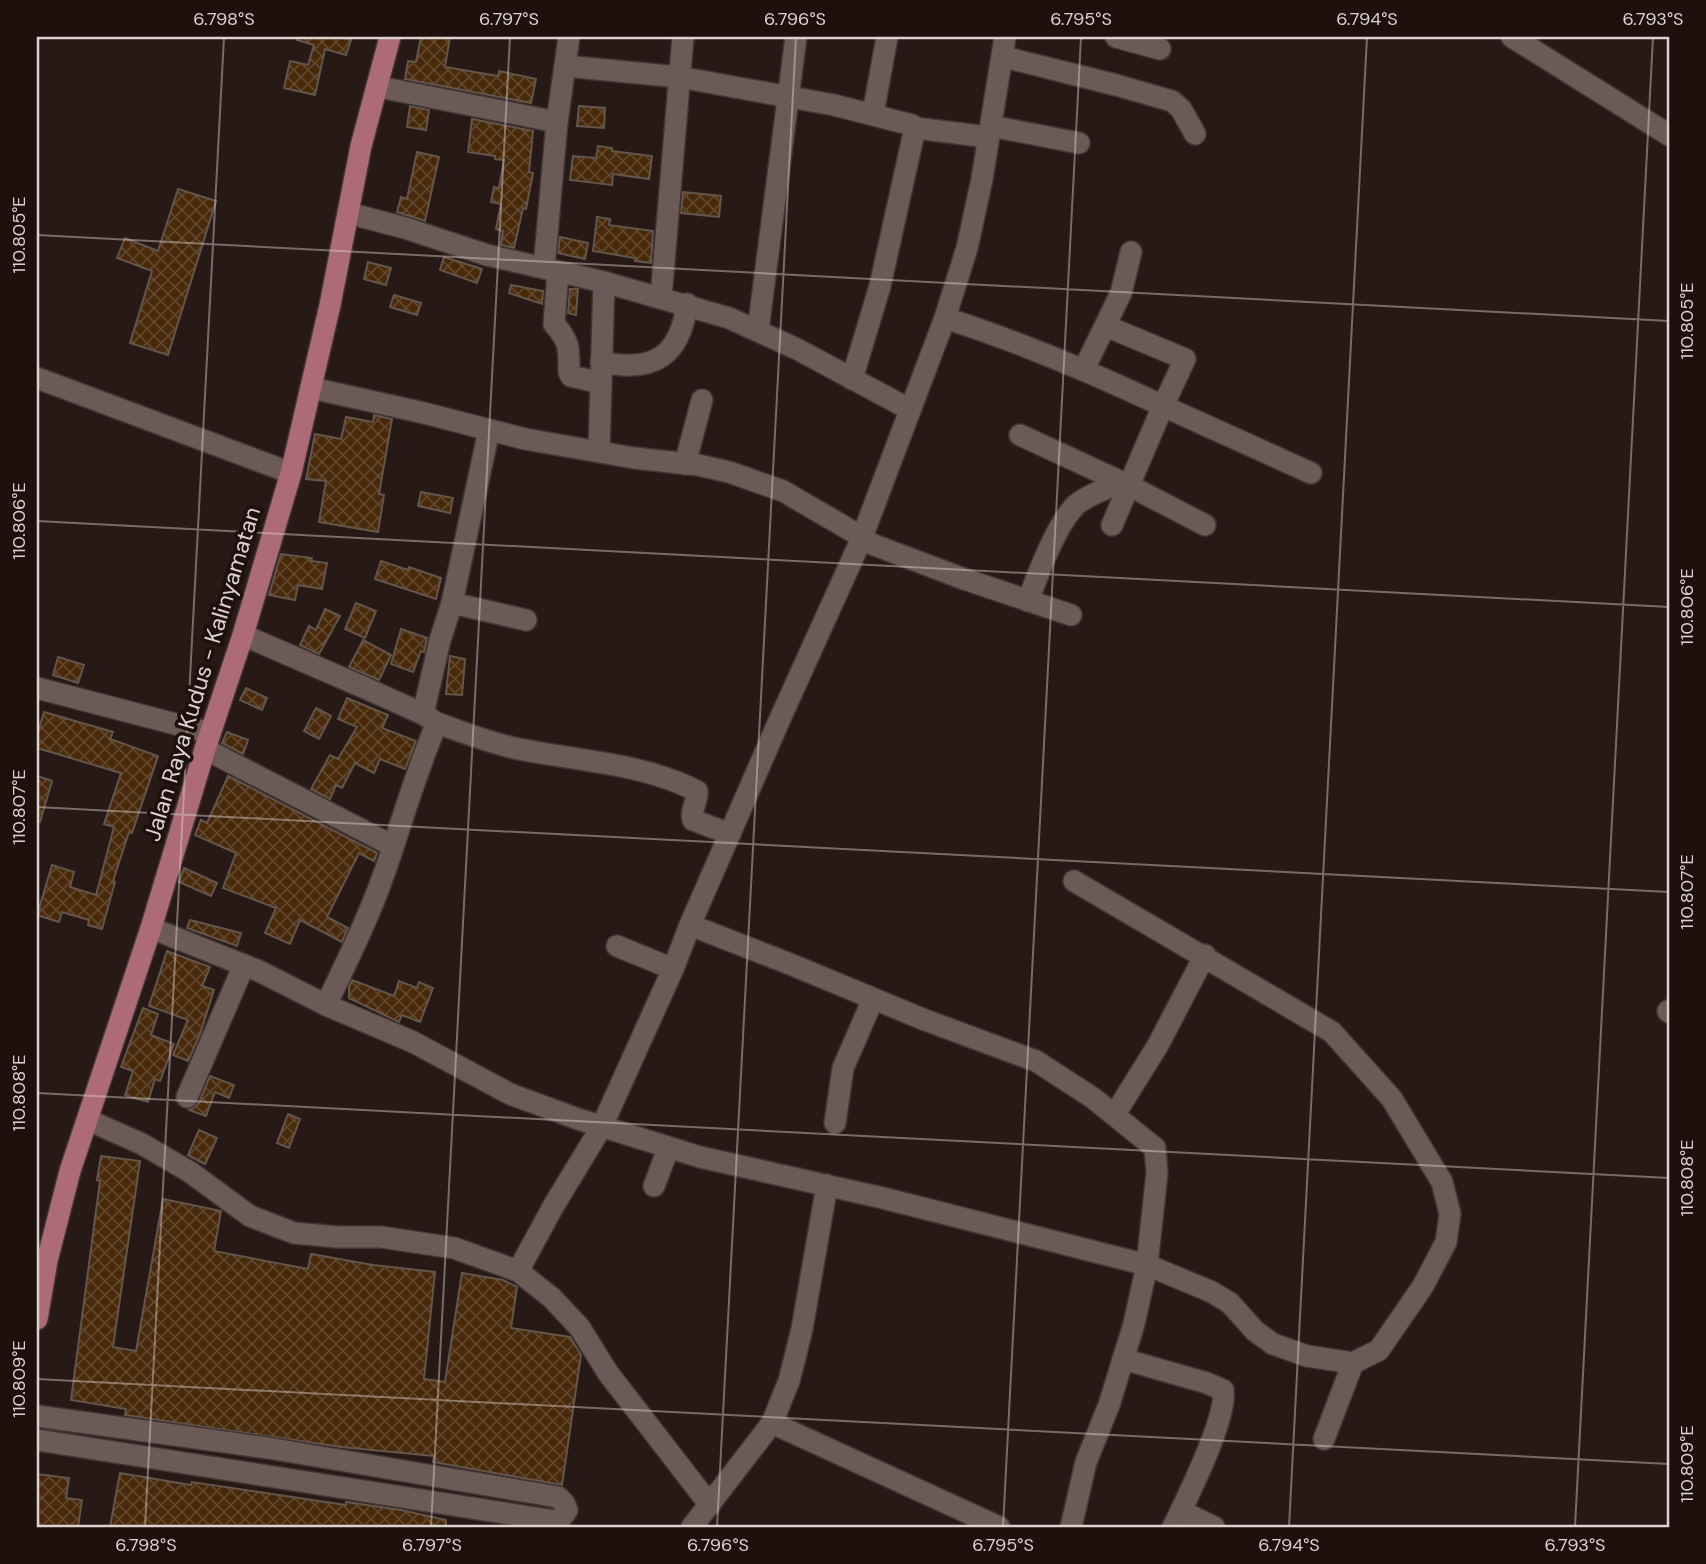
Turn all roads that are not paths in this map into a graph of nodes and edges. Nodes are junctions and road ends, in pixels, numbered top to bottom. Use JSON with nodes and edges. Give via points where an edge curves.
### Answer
{"nodes":[{"id":1,"x":390,"y":37,"type":"edge"},
{"id":2,"x":569,"y":37,"type":"edge"},
{"id":3,"x":683,"y":37,"type":"edge"},
{"id":4,"x":796,"y":37,"type":"edge"},
{"id":5,"x":887,"y":37,"type":"edge"},
{"id":6,"x":1116,"y":37,"type":"edge"},
{"id":7,"x":1511,"y":37,"type":"edge"},
{"id":8,"x":1004,"y":47,"type":"edge"},
{"id":9,"x":1160,"y":49,"type":"dead end"},
{"id":10,"x":565,"y":66,"type":"junction"},
{"id":11,"x":679,"y":77,"type":"junction"},
{"id":12,"x":379,"y":87,"type":"junction"},
{"id":13,"x":789,"y":97,"type":"junction"},
{"id":14,"x":873,"y":114,"type":"junction"},
{"id":15,"x":557,"y":122,"type":"junction"},
{"id":16,"x":915,"y":128,"type":"junction"},
{"id":17,"x":990,"y":132,"type":"junction"},
{"id":18,"x":1195,"y":134,"type":"dead end"},
{"id":19,"x":1669,"y":135,"type":"edge"},
{"id":20,"x":1079,"y":143,"type":"dead end"},
{"id":21,"x":348,"y":213,"type":"junction"},
{"id":22,"x":1130,"y":252,"type":"dead end"},
{"id":23,"x":551,"y":270,"type":"junction"},
{"id":24,"x":604,"y":282,"type":"junction"},
{"id":25,"x":661,"y":297,"type":"junction"},
{"id":26,"x":687,"y":304,"type":"junction"},
{"id":27,"x":945,"y":318,"type":"junction"},
{"id":28,"x":1106,"y":326,"type":"junction"},
{"id":29,"x":758,"y":330,"type":"junction"},
{"id":30,"x":1084,"y":369,"type":"junction"},
{"id":31,"x":601,"y":373,"type":"junction"},
{"id":32,"x":37,"y":378,"type":"edge"},
{"id":33,"x":852,"y":379,"type":"junction"},
{"id":34,"x":311,"y":388,"type":"junction"},
{"id":35,"x":702,"y":400,"type":"dead end"},
{"id":36,"x":1163,"y":406,"type":"junction"},
{"id":37,"x":909,"y":409,"type":"junction"},
{"id":38,"x":489,"y":430,"type":"junction"},
{"id":39,"x":1020,"y":435,"type":"dead end"},
{"id":40,"x":599,"y":451,"type":"junction"},
{"id":41,"x":685,"y":464,"type":"junction"},
{"id":42,"x":291,"y":473,"type":"junction"},
{"id":43,"x":1311,"y":473,"type":"dead end"},
{"id":44,"x":1125,"y":484,"type":"junction"},
{"id":45,"x":1112,"y":525,"type":"dead end"},
{"id":46,"x":1205,"y":525,"type":"dead end"},
{"id":47,"x":861,"y":538,"type":"junction"},
{"id":48,"x":1028,"y":601,"type":"junction"},
{"id":49,"x":452,"y":603,"type":"junction"},
{"id":50,"x":1071,"y":615,"type":"dead end"},
{"id":51,"x":526,"y":620,"type":"dead end"},
{"id":52,"x":243,"y":635,"type":"junction"},
{"id":53,"x":37,"y":688,"type":"edge"},
{"id":54,"x":430,"y":719,"type":"junction"},
{"id":55,"x":208,"y":741,"type":"junction"},
{"id":56,"x":730,"y":834,"type":"junction"},
{"id":57,"x":393,"y":846,"type":"junction"},
{"id":58,"x":1074,"y":881,"type":"dead end"},
{"id":59,"x":690,"y":925,"type":"junction"},
{"id":60,"x":152,"y":928,"type":"junction"},
{"id":61,"x":617,"y":946,"type":"dead end"},
{"id":62,"x":1205,"y":955,"type":"junction"},
{"id":63,"x":244,"y":965,"type":"junction"},
{"id":64,"x":673,"y":969,"type":"junction"},
{"id":65,"x":873,"y":999,"type":"junction"},
{"id":66,"x":326,"y":1005,"type":"junction"},
{"id":67,"x":187,"y":1097,"type":"dead end"},
{"id":68,"x":1115,"y":1114,"type":"junction"},
{"id":69,"x":88,"y":1120,"type":"junction"},
{"id":70,"x":835,"y":1123,"type":"dead end"},
{"id":71,"x":602,"y":1126,"type":"junction"},
{"id":72,"x":668,"y":1149,"type":"junction"},
{"id":73,"x":827,"y":1185,"type":"junction"},
{"id":74,"x":654,"y":1186,"type":"dead end"},
{"id":75,"x":1147,"y":1265,"type":"junction"},
{"id":76,"x":518,"y":1272,"type":"junction"},
{"id":77,"x":37,"y":1319,"type":"edge"},
{"id":78,"x":1123,"y":1359,"type":"junction"},
{"id":79,"x":1353,"y":1363,"type":"junction"},
{"id":80,"x":37,"y":1416,"type":"edge"},
{"id":81,"x":772,"y":1423,"type":"junction"},
{"id":82,"x":1324,"y":1439,"type":"dead end"},
{"id":83,"x":37,"y":1440,"type":"edge"},
{"id":84,"x":268,"y":1448,"type":"junction"},
{"id":85,"x":419,"y":1473,"type":"junction"},
{"id":86,"x":263,"y":1474,"type":"junction"},
{"id":87,"x":415,"y":1499,"type":"junction"},
{"id":88,"x":710,"y":1505,"type":"junction"},
{"id":89,"x":1177,"y":1519,"type":"edge"},
{"id":90,"x":692,"y":1527,"type":"edge"},
{"id":91,"x":999,"y":1527,"type":"edge"},
{"id":92,"x":1071,"y":1527,"type":"edge"},
{"id":93,"x":1213,"y":1527,"type":"edge"}],
"edges":[{"from":1,"to":12,"type":"main road","name":"Jalan Raya Kudus - Kalinyamatan"},
{"from":2,"to":10,"type":"street"},
{"from":3,"to":11,"type":"street"},
{"from":4,"to":13,"type":"street"},
{"from":5,"to":14,"type":"street"},
{"from":6,"to":9,"type":"street"},
{"from":7,"to":19,"type":"street"},
{"from":8,"to":17,"type":"street"},
{"from":8,"to":18,"type":"street","via":[[1172,102]]},
{"from":10,"to":11,"type":"street"},
{"from":10,"to":15,"type":"street"},
{"from":11,"to":13,"type":"street"},
{"from":11,"to":25,"type":"street"},
{"from":12,"to":15,"type":"street"},
{"from":12,"to":21,"type":"main road","name":"Jalan Raya Kudus - Kalinyamatan"},
{"from":13,"to":14,"type":"street"},
{"from":13,"to":29,"type":"street"},
{"from":14,"to":16,"type":"street"},
{"from":15,"to":23,"type":"street"},
{"from":16,"to":17,"type":"street"},
{"from":16,"to":33,"type":"street","via":[[880,286]]},
{"from":17,"to":20,"type":"street"},
{"from":17,"to":27,"type":"street","via":[[973,225]]},
{"from":21,"to":23,"type":"street"},
{"from":21,"to":34,"type":"main road","name":"Jalan Raya Kudus - Kalinyamatan"},
{"from":22,"to":28,"type":"street","via":[[1121,293]]},
{"from":23,"to":24,"type":"street"},
{"from":23,"to":31,"type":"street","via":[[554,324],[565,334],[570,348],[569,372],[571,376]]},
{"from":24,"to":25,"type":"street"},
{"from":24,"to":31,"type":"street"},
{"from":25,"to":26,"type":"street"},
{"from":26,"to":29,"type":"street"},
{"from":26,"to":31,"type":"street","via":[[680,336],[667,352],[639,366]]},
{"from":27,"to":30,"type":"street"},
{"from":27,"to":37,"type":"street"},
{"from":28,"to":30,"type":"street"},
{"from":28,"to":36,"type":"street","via":[[1186,356]]},
{"from":29,"to":33,"type":"street"},
{"from":30,"to":36,"type":"street"},
{"from":31,"to":40,"type":"street"},
{"from":32,"to":42,"type":"street"},
{"from":33,"to":37,"type":"street"},
{"from":34,"to":38,"type":"street"},
{"from":34,"to":42,"type":"main road","name":"Jalan Raya Kudus - Kalinyamatan"},
{"from":35,"to":41,"type":"street"},
{"from":36,"to":43,"type":"street"},
{"from":36,"to":44,"type":"street"},
{"from":37,"to":47,"type":"street"},
{"from":38,"to":40,"type":"street"},
{"from":38,"to":49,"type":"street"},
{"from":39,"to":44,"type":"street"},
{"from":40,"to":41,"type":"street"},
{"from":41,"to":47,"type":"street","via":[[763,482]]},
{"from":42,"to":52,"type":"main road","name":"Jalan Raya Kudus - Kalinyamatan"},
{"from":44,"to":45,"type":"street"},
{"from":44,"to":46,"type":"street"},
{"from":44,"to":48,"type":"street","via":[[1075,506],[1041,566]]},
{"from":47,"to":48,"type":"street"},
{"from":47,"to":56,"type":"street"},
{"from":48,"to":50,"type":"street"},
{"from":49,"to":51,"type":"street"},
{"from":49,"to":54,"type":"street","via":[[440,640]]},
{"from":52,"to":54,"type":"street"},
{"from":52,"to":55,"type":"main road","name":"Jalan Raya Kudus - Kalinyamatan"},
{"from":53,"to":55,"type":"street"},
{"from":54,"to":56,"type":"street","via":[[513,748],[608,763],[690,787],[698,796],[693,820]]},
{"from":54,"to":57,"type":"street","via":[[426,750]]},
{"from":55,"to":57,"type":"street"},
{"from":55,"to":60,"type":"main road","name":"Jalan Raya Kudus - Kalinyamatan"},
{"from":56,"to":59,"type":"street"},
{"from":57,"to":66,"type":"street","via":[[364,926]]},
{"from":58,"to":62,"type":"street"},
{"from":59,"to":64,"type":"street"},
{"from":59,"to":65,"type":"street"},
{"from":60,"to":63,"type":"street"},
{"from":60,"to":69,"type":"main road","name":"Jalan Raya Kudus - Kalinyamatan"},
{"from":61,"to":64,"type":"street"},
{"from":62,"to":68,"type":"street"},
{"from":62,"to":79,"type":"street","via":[[1332,1032],[1392,1099],[1442,1182],[1450,1214],[1446,1242],[1423,1286],[1379,1350]]},
{"from":63,"to":66,"type":"street"},
{"from":63,"to":67,"type":"street"},
{"from":64,"to":71,"type":"street"},
{"from":65,"to":68,"type":"street","via":[[1036,1060]]},
{"from":65,"to":70,"type":"street","via":[[843,1068]]},
{"from":66,"to":71,"type":"street","via":[[413,1042],[510,1094]]},
{"from":68,"to":75,"type":"street","via":[[1157,1152]]},
{"from":69,"to":76,"type":"street","via":[[190,1172],[250,1216],[294,1233],[381,1237],[454,1248]]},
{"from":69,"to":77,"type":"main road","name":"Jalan Raya Kudus - Kalinyamatan","via":[[55,1225]]},
{"from":71,"to":72,"type":"street"},
{"from":71,"to":76,"type":"street"},
{"from":72,"to":73,"type":"street"},
{"from":72,"to":74,"type":"street"},
{"from":73,"to":75,"type":"street"},
{"from":73,"to":81,"type":"street","via":[[802,1329]]},
{"from":75,"to":78,"type":"street"},
{"from":75,"to":79,"type":"street","via":[[1230,1303],[1273,1345]]},
{"from":76,"to":88,"type":"street","via":[[552,1297],[580,1328],[608,1373]]},
{"from":78,"to":89,"type":"street","via":[[1223,1390],[1221,1412]]},
{"from":78,"to":92,"type":"street","via":[[1086,1462]]},
{"from":79,"to":82,"type":"street"},
{"from":80,"to":84,"type":"street"},
{"from":81,"to":88,"type":"street"},
{"from":81,"to":91,"type":"street"},
{"from":83,"to":86,"type":"street"},
{"from":84,"to":85,"type":"street"},
{"from":84,"to":86,"type":"street"},
{"from":85,"to":87,"type":"street"},
{"from":85,"to":87,"type":"street","via":[[558,1497],[567,1510],[563,1517],[549,1520]]},
{"from":86,"to":87,"type":"street"},
{"from":88,"to":90,"type":"street"},
{"from":89,"to":93,"type":"street"}]}
